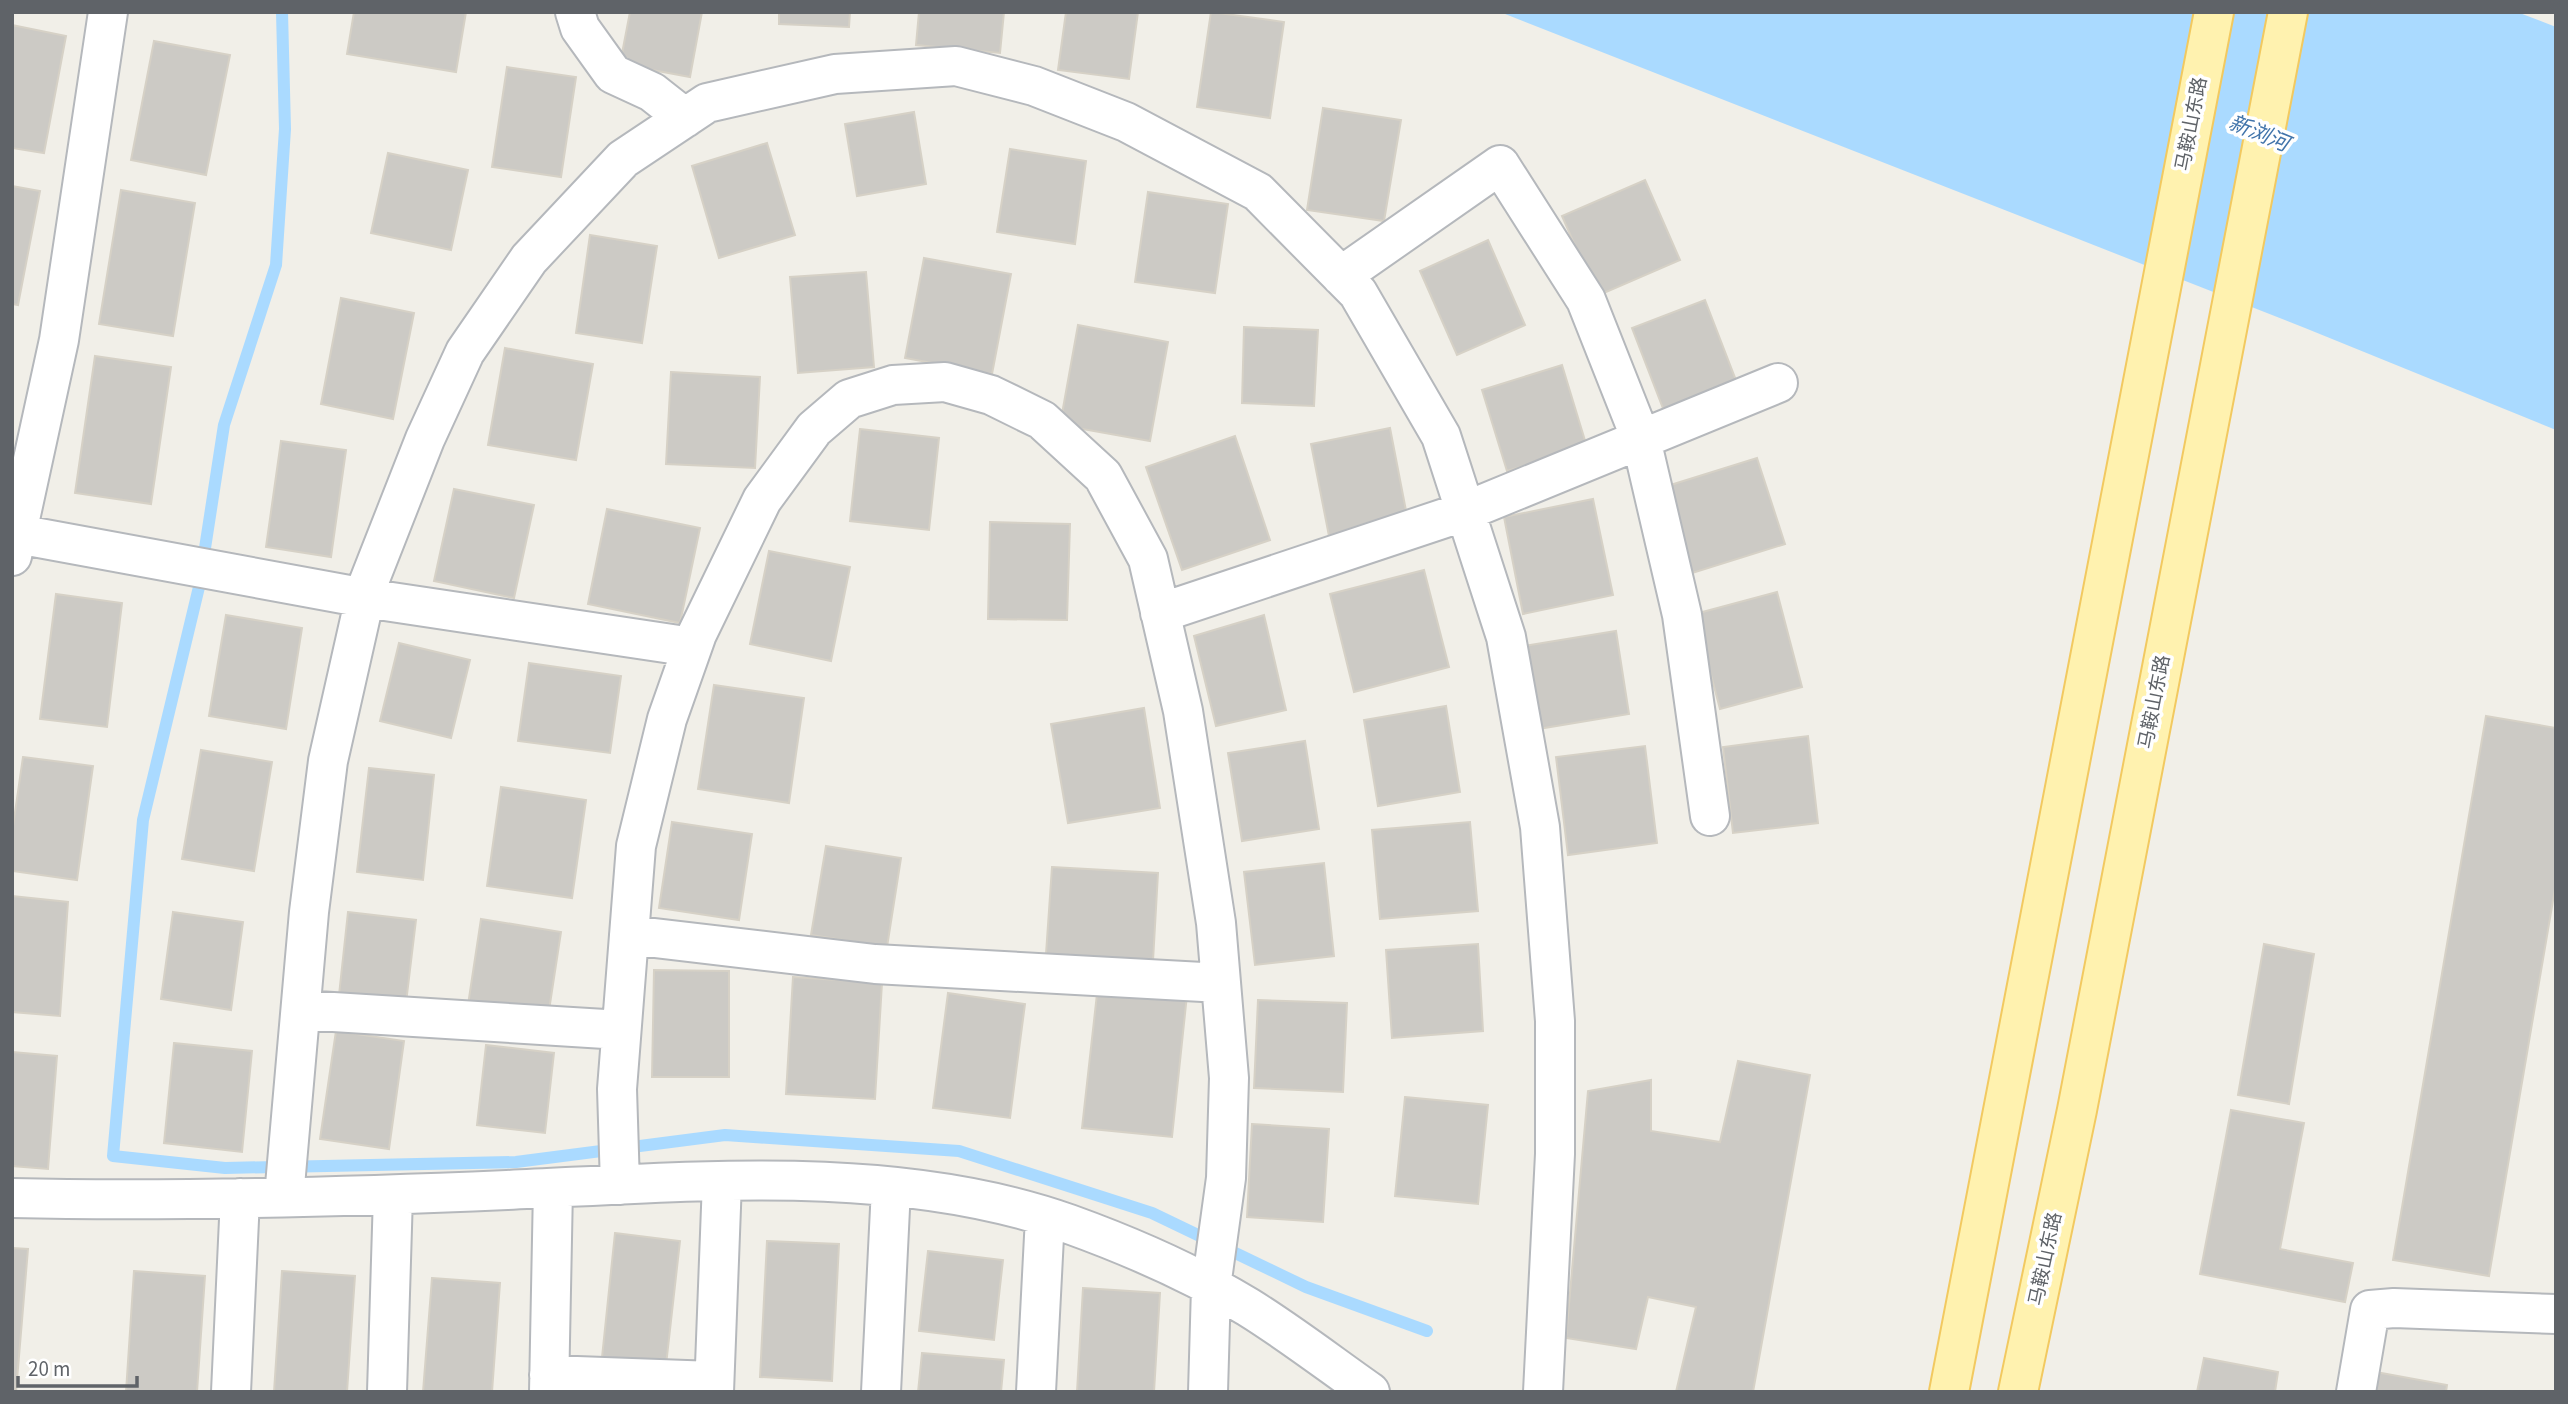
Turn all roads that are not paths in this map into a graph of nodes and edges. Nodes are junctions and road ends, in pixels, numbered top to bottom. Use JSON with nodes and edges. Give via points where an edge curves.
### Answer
{"nodes":[{"id":1,"x":108,"y":12,"type":"edge"},
{"id":2,"x":575,"y":12,"type":"edge"},
{"id":3,"x":2214,"y":12,"type":"edge"},
{"id":4,"x":2288,"y":12,"type":"edge"},
{"id":5,"x":685,"y":118,"type":"junction"},
{"id":6,"x":1341,"y":276,"type":"junction"},
{"id":7,"x":1778,"y":383,"type":"dead end"},
{"id":8,"x":1641,"y":439,"type":"junction"},
{"id":9,"x":1466,"y":512,"type":"junction"},
{"id":10,"x":13,"y":541,"type":"edge"},
{"id":11,"x":365,"y":598,"type":"junction"},
{"id":12,"x":1160,"y":613,"type":"junction"},
{"id":13,"x":692,"y":647,"type":"junction"},
{"id":14,"x":1710,"y":816,"type":"dead end"},
{"id":15,"x":629,"y":934,"type":"junction"},
{"id":16,"x":1221,"y":984,"type":"junction"},
{"id":17,"x":301,"y":1010,"type":"junction"},
{"id":18,"x":621,"y":1030,"type":"junction"},
{"id":19,"x":286,"y":1176,"type":"junction"},
{"id":20,"x":620,"y":1180,"type":"junction"},
{"id":21,"x":722,"y":1181,"type":"junction"},
{"id":22,"x":554,"y":1188,"type":"junction"},
{"id":23,"x":891,"y":1188,"type":"junction"},
{"id":24,"x":393,"y":1195,"type":"junction"},
{"id":25,"x":12,"y":1198,"type":"edge"},
{"id":26,"x":240,"y":1198,"type":"junction"},
{"id":27,"x":1045,"y":1217,"type":"junction"},
{"id":28,"x":1212,"y":1279,"type":"junction"},
{"id":29,"x":2556,"y":1314,"type":"edge"},
{"id":30,"x":549,"y":1383,"type":"edge"},
{"id":31,"x":714,"y":1386,"type":"edge"},
{"id":32,"x":1364,"y":1390,"type":"edge"},
{"id":33,"x":231,"y":1392,"type":"edge"},
{"id":34,"x":387,"y":1392,"type":"edge"},
{"id":35,"x":881,"y":1392,"type":"edge"},
{"id":36,"x":1036,"y":1392,"type":"edge"},
{"id":37,"x":1208,"y":1392,"type":"edge"},
{"id":38,"x":1543,"y":1392,"type":"edge"},
{"id":39,"x":1949,"y":1392,"type":"edge"},
{"id":40,"x":2018,"y":1392,"type":"edge"},
{"id":41,"x":2356,"y":1392,"type":"edge"}],
"edges":[{"from":1,"to":10,"type":"street","via":[[59,340]]},
{"from":2,"to":5,"type":"street","via":[[580,28],[613,74],[652,92]]},
{"from":3,"to":39,"type":"main road","name":"马鞍山东路"},
{"from":4,"to":40,"type":"main road","name":"马鞍山东路","via":[[2077,1110]]},
{"from":5,"to":6,"type":"street","via":[[707,103],[835,74],[956,66],[1034,86],[1126,122],[1258,192]]},
{"from":5,"to":11,"type":"street","via":[[613,169],[529,259],[465,352],[425,439]]},
{"from":6,"to":8,"type":"street","via":[[1500,165],[1586,300]]},
{"from":6,"to":9,"type":"street","via":[[1358,293],[1441,436]]},
{"from":7,"to":8,"type":"street"},
{"from":8,"to":9,"type":"street"},
{"from":8,"to":14,"type":"street","via":[[1682,615]]},
{"from":9,"to":12,"type":"street"},
{"from":9,"to":38,"type":"street","via":[[1506,637],[1540,827],[1555,1021],[1555,1154]]},
{"from":10,"to":11,"type":"street","via":[[175,563]]},
{"from":11,"to":13,"type":"street"},
{"from":11,"to":17,"type":"street","via":[[328,761]]},
{"from":12,"to":13,"type":"street","via":[[1148,559],[1103,476],[1042,420],[991,395],[945,382],[893,384],[849,399],[814,429],[762,500]]},
{"from":12,"to":16,"type":"street","via":[[1184,711]]},
{"from":13,"to":15,"type":"street","via":[[667,719],[636,846]]},
{"from":15,"to":16,"type":"street","via":[[875,964]]},
{"from":15,"to":18,"type":"street"},
{"from":16,"to":28,"type":"street","via":[[1229,1078],[1226,1178]]},
{"from":17,"to":18,"type":"street"},
{"from":17,"to":19,"type":"street"},
{"from":18,"to":20,"type":"street","via":[[617,1088]]},
{"from":19,"to":24,"type":"street"},
{"from":19,"to":26,"type":"street"},
{"from":20,"to":21,"type":"street"},
{"from":20,"to":22,"type":"street"},
{"from":21,"to":23,"type":"street"},
{"from":21,"to":31,"type":"street"},
{"from":22,"to":24,"type":"street"},
{"from":22,"to":30,"type":"street"},
{"from":23,"to":27,"type":"street","via":[[946,1192]]},
{"from":23,"to":35,"type":"street"},
{"from":24,"to":34,"type":"street"},
{"from":25,"to":26,"type":"street"},
{"from":26,"to":33,"type":"street"},
{"from":27,"to":28,"type":"street"},
{"from":27,"to":36,"type":"street"},
{"from":28,"to":32,"type":"street"},
{"from":28,"to":37,"type":"street"},
{"from":29,"to":41,"type":"street","via":[[2370,1310]]},
{"from":30,"to":31,"type":"street"}]}
